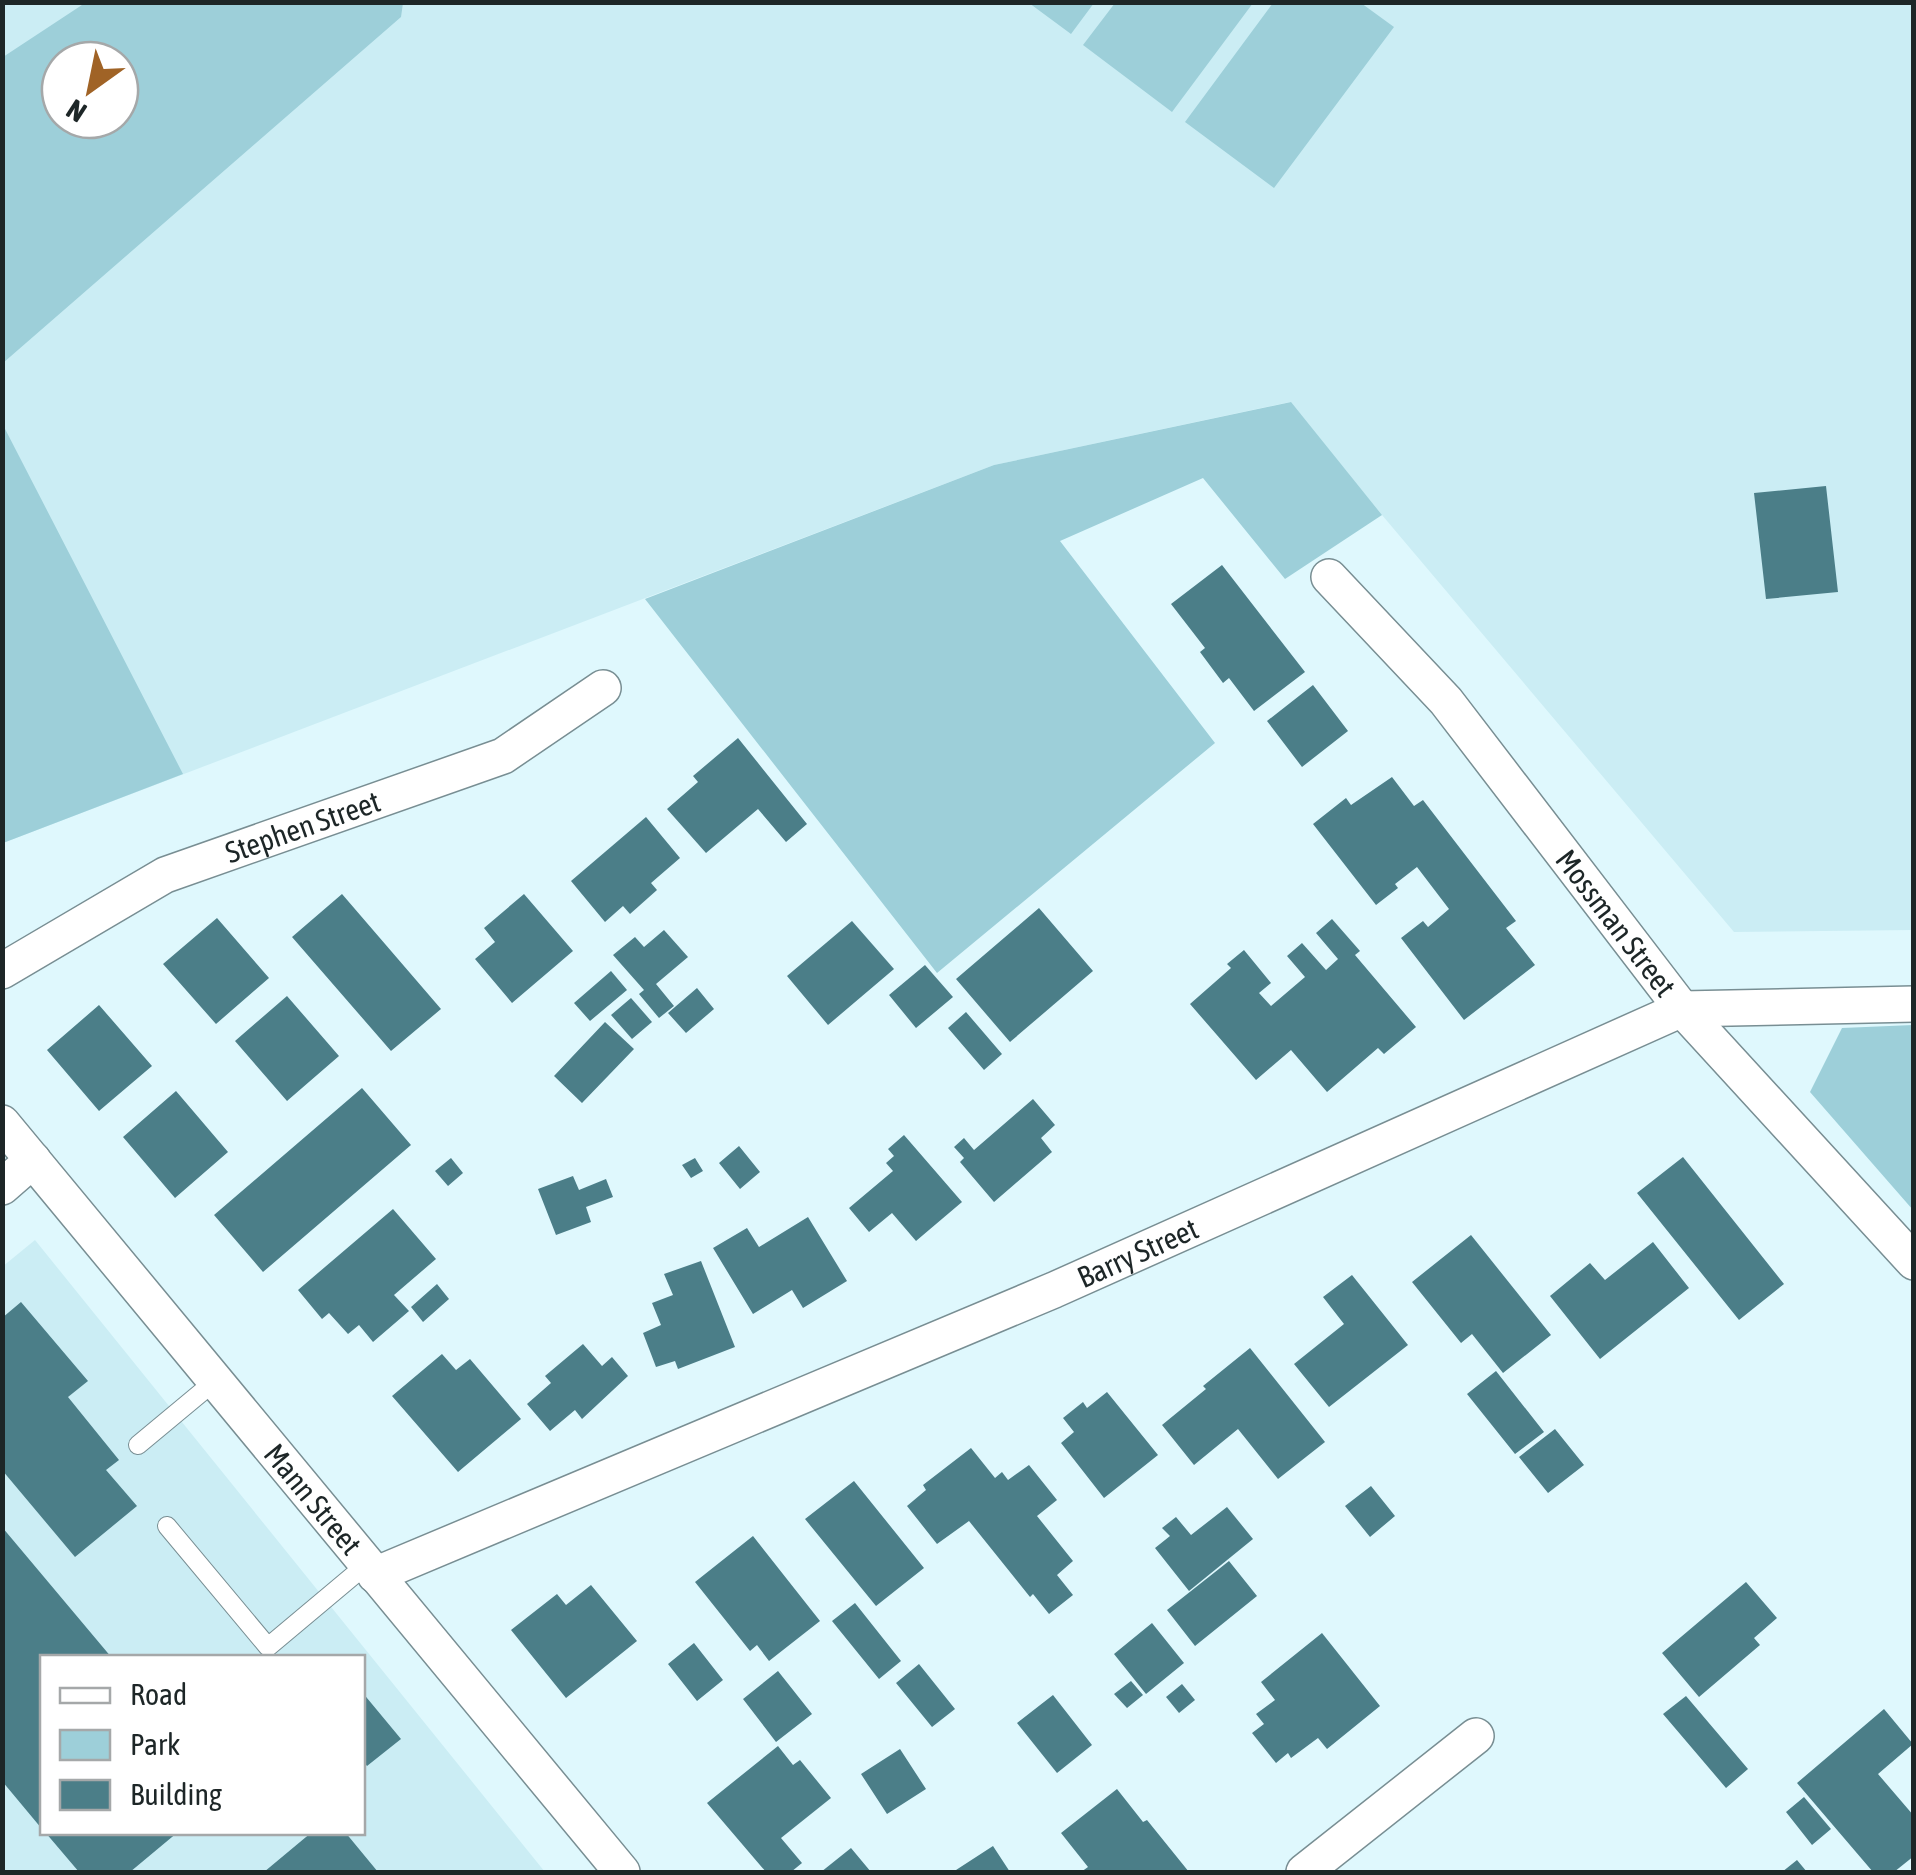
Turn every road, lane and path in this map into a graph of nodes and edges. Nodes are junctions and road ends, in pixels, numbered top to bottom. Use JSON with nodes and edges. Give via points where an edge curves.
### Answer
{"nodes":[{"id":1,"x":1329,"y":576,"type":"dead end"},
{"id":2,"x":602,"y":688,"type":"dead end"},
{"id":3,"x":2,"y":971,"type":"edge"},
{"id":4,"x":1914,"y":1004,"type":"edge"},
{"id":5,"x":1682,"y":1009,"type":"junction"},
{"id":6,"x":2,"y":1123,"type":"edge"},
{"id":7,"x":33,"y":1160,"type":"junction"},
{"id":8,"x":2,"y":1186,"type":"edge"},
{"id":9,"x":1914,"y":1262,"type":"edge"},
{"id":10,"x":215,"y":1381,"type":"junction"},
{"id":11,"x":138,"y":1444,"type":"dead end"},
{"id":12,"x":167,"y":1526,"type":"dead end"},
{"id":13,"x":371,"y":1570,"type":"junction"},
{"id":14,"x":1476,"y":1736,"type":"dead end"},
{"id":15,"x":622,"y":1872,"type":"edge"},
{"id":16,"x":1304,"y":1872,"type":"edge"}],
"edges":[{"from":1,"to":5,"type":"street","name":"Mossman Street","via":[[1446,701]]},
{"from":2,"to":3,"type":"street","name":"Stephen Street","via":[[504,756],[199,860]]},
{"from":4,"to":5,"type":"street","name":"Barry Street"},
{"from":5,"to":9,"type":"street","name":"Mossman Street"},
{"from":5,"to":13,"type":"street","name":"Barry Street","via":[[1054,1290]]},
{"from":6,"to":7,"type":"street","name":"Mann Street"},
{"from":7,"to":8,"type":"street"},
{"from":7,"to":10,"type":"street","name":"Mann Street"},
{"from":10,"to":11,"type":"lane"},
{"from":10,"to":13,"type":"street","name":"Mann Street"},
{"from":12,"to":13,"type":"lane","via":[[268,1647]]},
{"from":13,"to":15,"type":"street","name":"Mann Street"},
{"from":14,"to":16,"type":"street"}]}
